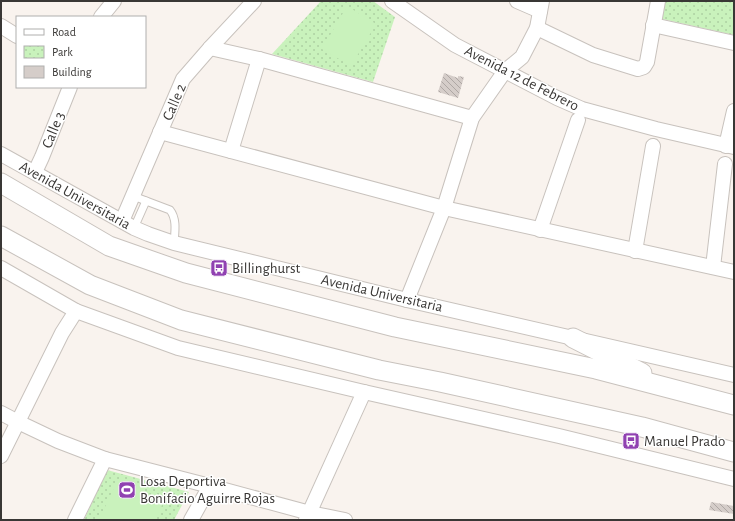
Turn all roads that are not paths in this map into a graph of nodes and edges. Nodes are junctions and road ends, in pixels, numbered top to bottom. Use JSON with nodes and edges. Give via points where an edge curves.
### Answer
{"nodes":[{"id":1,"x":114,"y":1,"type":"edge"},
{"id":2,"x":254,"y":1,"type":"edge"},
{"id":3,"x":392,"y":1,"type":"edge"},
{"id":4,"x":517,"y":1,"type":"edge"},
{"id":5,"x":658,"y":1,"type":"edge"},
{"id":6,"x":541,"y":6,"type":"edge"},
{"id":7,"x":410,"y":7,"type":"edge"},
{"id":8,"x":102,"y":16,"type":"edge"},
{"id":9,"x":653,"y":25,"type":"junction"},
{"id":10,"x":1,"y":26,"type":"edge"},
{"id":11,"x":537,"y":28,"type":"junction"},
{"id":12,"x":16,"y":35,"type":"edge"},
{"id":13,"x":734,"y":44,"type":"edge"},
{"id":14,"x":210,"y":48,"type":"junction"},
{"id":15,"x":259,"y":59,"type":"junction"},
{"id":16,"x":505,"y":71,"type":"junction"},
{"id":17,"x":70,"y":88,"type":"edge"},
{"id":18,"x":734,"y":111,"type":"edge"},
{"id":19,"x":472,"y":118,"type":"junction"},
{"id":20,"x":578,"y":120,"type":"dead end"},
{"id":21,"x":160,"y":132,"type":"junction"},
{"id":22,"x":653,"y":146,"type":"dead end"},
{"id":23,"x":730,"y":147,"type":"edge"},
{"id":24,"x":231,"y":151,"type":"junction"},
{"id":25,"x":1,"y":154,"type":"edge"},
{"id":26,"x":725,"y":164,"type":"dead end"},
{"id":27,"x":34,"y":172,"type":"junction"},
{"id":28,"x":1,"y":183,"type":"edge"},
{"id":29,"x":140,"y":198,"type":"junction"},
{"id":30,"x":444,"y":208,"type":"junction"},
{"id":31,"x":128,"y":224,"type":"junction"},
{"id":32,"x":540,"y":230,"type":"junction"},
{"id":33,"x":1,"y":236,"type":"edge"},
{"id":34,"x":174,"y":243,"type":"junction"},
{"id":35,"x":635,"y":251,"type":"junction"},
{"id":36,"x":713,"y":267,"type":"junction"},
{"id":37,"x":1,"y":268,"type":"edge"},
{"id":38,"x":734,"y":272,"type":"edge"},
{"id":39,"x":407,"y":300,"type":"junction"},
{"id":40,"x":76,"y":311,"type":"junction"},
{"id":41,"x":573,"y":338,"type":"junction"},
{"id":42,"x":734,"y":375,"type":"edge"},
{"id":43,"x":675,"y":390,"type":"junction"},
{"id":44,"x":364,"y":392,"type":"junction"},
{"id":45,"x":734,"y":405,"type":"edge"},
{"id":46,"x":1,"y":413,"type":"edge"},
{"id":47,"x":18,"y":422,"type":"junction"},
{"id":48,"x":734,"y":452,"type":"edge"},
{"id":49,"x":1,"y":456,"type":"edge"},
{"id":50,"x":105,"y":459,"type":"junction"},
{"id":51,"x":734,"y":479,"type":"edge"},
{"id":52,"x":210,"y":486,"type":"junction"},
{"id":53,"x":308,"y":516,"type":"edge"},
{"id":54,"x":75,"y":520,"type":"edge"},
{"id":55,"x":191,"y":520,"type":"edge"},
{"id":56,"x":345,"y":520,"type":"edge"}],
"edges":[{"from":1,"to":8,"type":"street"},
{"from":2,"to":14,"type":"street","name":"Calle 2"},
{"from":3,"to":7,"type":"street","name":"Avenida 12 de Febrero"},
{"from":4,"to":6,"type":"street"},
{"from":5,"to":9,"type":"street"},
{"from":6,"to":11,"type":"street"},
{"from":7,"to":16,"type":"street","name":"Avenida 12 de Febrero","via":[[455,44]]},
{"from":9,"to":11,"type":"street","via":[[647,62],[644,67],[638,69],[593,55]]},
{"from":9,"to":13,"type":"street"},
{"from":10,"to":12,"type":"street"},
{"from":11,"to":16,"type":"street","via":[[522,57]]},
{"from":14,"to":15,"type":"street"},
{"from":14,"to":21,"type":"street","name":"Calle 2","via":[[183,79]]},
{"from":15,"to":19,"type":"street"},
{"from":15,"to":24,"type":"street"},
{"from":16,"to":19,"type":"street"},
{"from":16,"to":23,"type":"street","name":"Avenida 12 de Febrero","via":[[582,109]]},
{"from":17,"to":27,"type":"street","name":"Calle 3"},
{"from":18,"to":23,"type":"street"},
{"from":19,"to":30,"type":"street"},
{"from":20,"to":32,"type":"street"},
{"from":21,"to":24,"type":"street"},
{"from":21,"to":29,"type":"street","name":"Calle 2"},
{"from":22,"to":35,"type":"street"},
{"from":24,"to":30,"type":"street"},
{"from":25,"to":27,"type":"street","name":"Avenida Universitaria"},
{"from":26,"to":36,"type":"street"},
{"from":27,"to":31,"type":"street","name":"Avenida Universitaria"},
{"from":28,"to":43,"type":"street","name":"Avenida Universitaria","via":[[110,246],[186,273],[395,327],[596,369]]},
{"from":29,"to":31,"type":"street","name":"Calle 2"},
{"from":29,"to":34,"type":"lane","via":[[170,210],[175,221]]},
{"from":30,"to":32,"type":"street"},
{"from":30,"to":39,"type":"street"},
{"from":31,"to":34,"type":"street","name":"Avenida Universitaria"},
{"from":32,"to":35,"type":"street"},
{"from":33,"to":48,"type":"street","via":[[90,285],[181,320],[379,370],[642,427]]},
{"from":34,"to":39,"type":"street","name":"Avenida Universitaria"},
{"from":35,"to":36,"type":"street"},
{"from":36,"to":38,"type":"street"},
{"from":37,"to":40,"type":"street"},
{"from":39,"to":41,"type":"street","name":"Avenida Universitaria"},
{"from":40,"to":44,"type":"street","via":[[178,348]]},
{"from":40,"to":47,"type":"street","via":[[62,333]]},
{"from":41,"to":42,"type":"street","name":"Avenida Universitaria"},
{"from":41,"to":43,"type":"street"},
{"from":43,"to":45,"type":"street","name":"Avenida Universitaria"},
{"from":44,"to":51,"type":"street"},
{"from":44,"to":53,"type":"street"},
{"from":46,"to":47,"type":"street"},
{"from":47,"to":49,"type":"street"},
{"from":47,"to":50,"type":"street"},
{"from":50,"to":52,"type":"street"},
{"from":50,"to":54,"type":"street"},
{"from":52,"to":53,"type":"street"},
{"from":52,"to":55,"type":"street"},
{"from":53,"to":56,"type":"street"}]}
